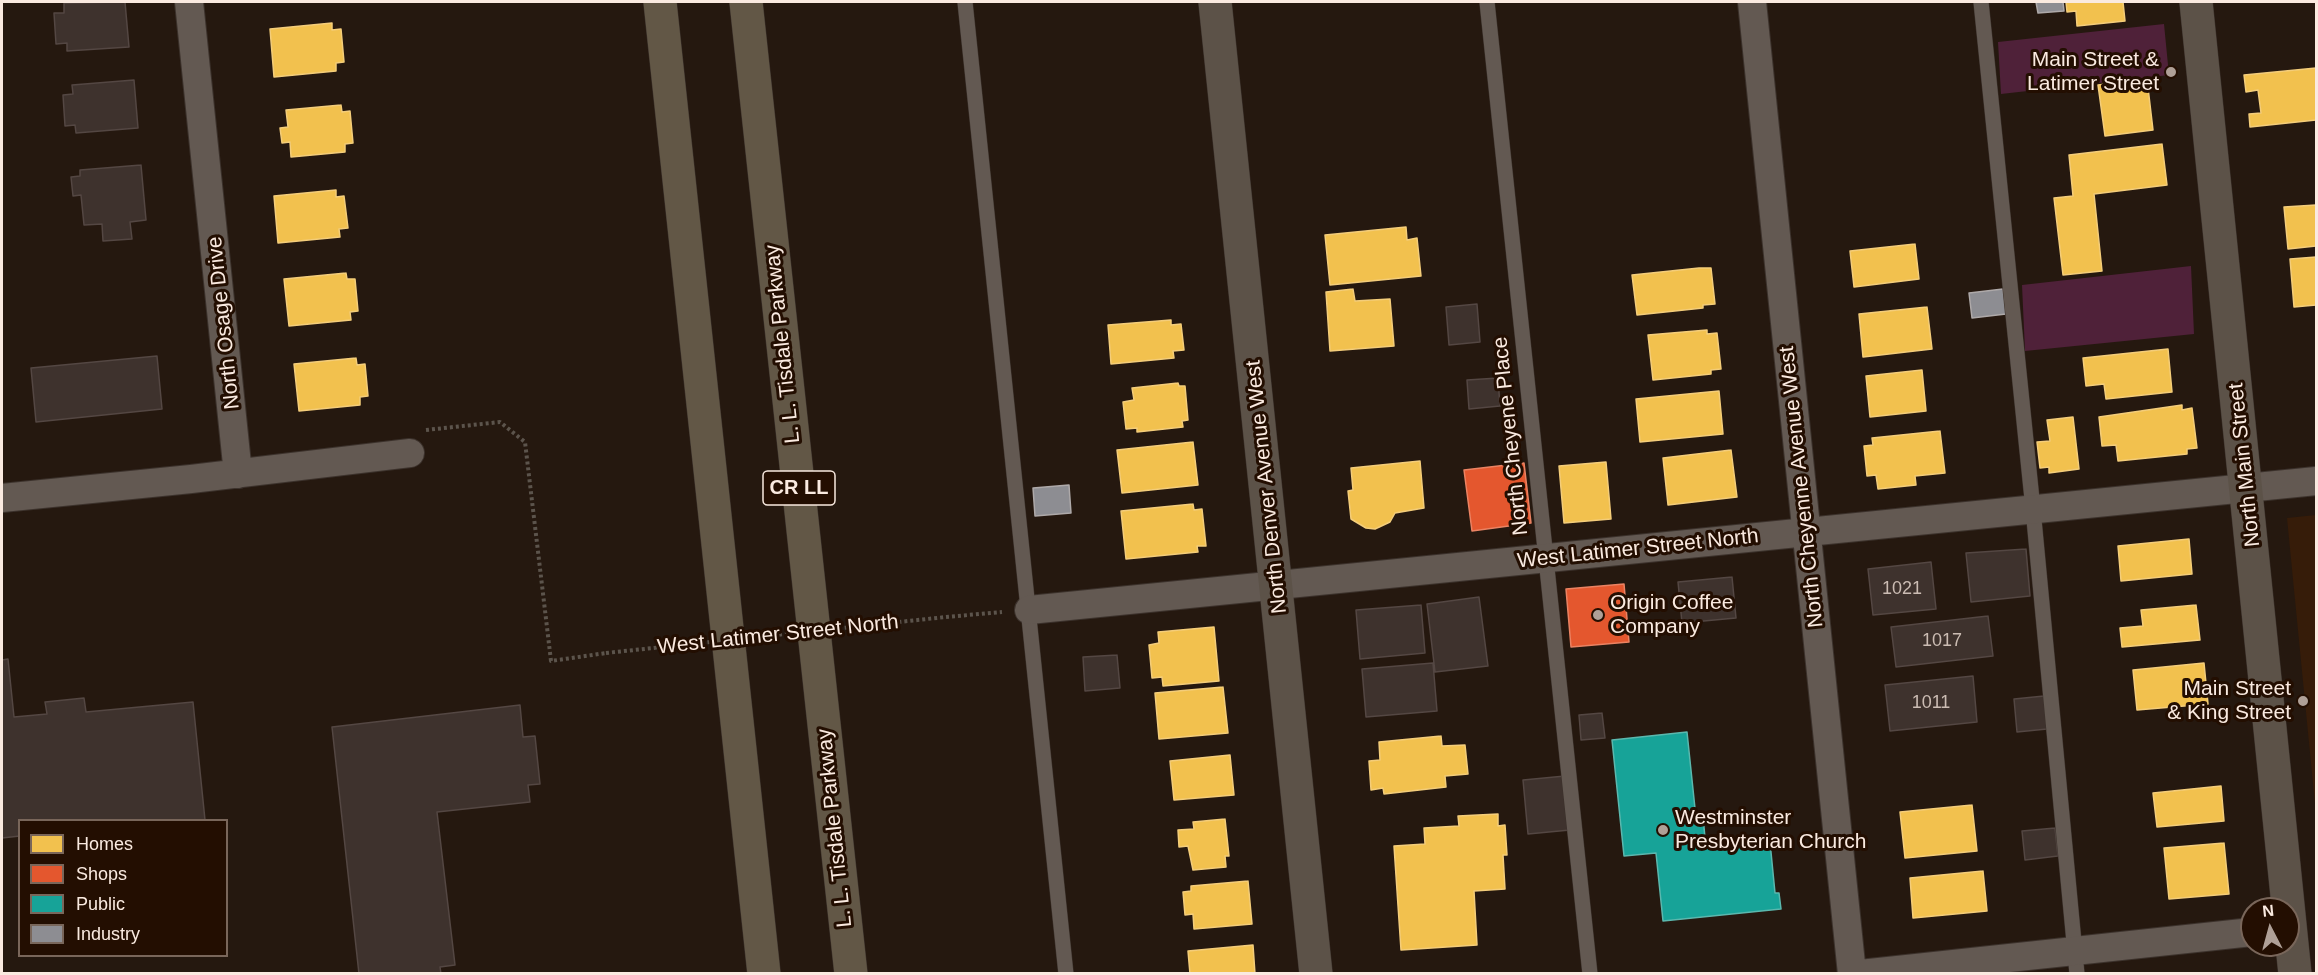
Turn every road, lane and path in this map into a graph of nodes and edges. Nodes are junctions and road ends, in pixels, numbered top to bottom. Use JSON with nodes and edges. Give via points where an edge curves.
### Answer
{"nodes":[{"id":1,"x":189,"y":2,"type":"edge"},
{"id":2,"x":660,"y":2,"type":"edge"},
{"id":3,"x":746,"y":2,"type":"edge"},
{"id":4,"x":965,"y":2,"type":"edge"},
{"id":5,"x":1215,"y":2,"type":"edge"},
{"id":6,"x":1486,"y":2,"type":"edge"},
{"id":7,"x":1752,"y":2,"type":"edge"},
{"id":8,"x":1981,"y":2,"type":"edge"},
{"id":9,"x":2196,"y":2,"type":"edge"},
{"id":10,"x":417,"y":441,"type":"joint"},
{"id":11,"x":238,"y":474,"type":"junction"},
{"id":12,"x":2316,"y":481,"type":"edge"},
{"id":13,"x":2248,"y":488,"type":"junction"},
{"id":14,"x":2,"y":498,"type":"edge"},
{"id":15,"x":2033,"y":509,"type":"junction"},
{"id":16,"x":1807,"y":532,"type":"junction"},
{"id":17,"x":1545,"y":558,"type":"junction"},
{"id":18,"x":1277,"y":585,"type":"junction"},
{"id":19,"x":1017,"y":611,"type":"junction"},
{"id":20,"x":2286,"y":897,"type":"edge"},
{"id":21,"x":2240,"y":934,"type":"edge"},
{"id":22,"x":2293,"y":957,"type":"edge"},
{"id":23,"x":2075,"y":962,"type":"edge"},
{"id":24,"x":764,"y":974,"type":"edge"},
{"id":25,"x":851,"y":974,"type":"edge"},
{"id":26,"x":1066,"y":974,"type":"edge"},
{"id":27,"x":1316,"y":974,"type":"edge"},
{"id":28,"x":1590,"y":974,"type":"edge"},
{"id":29,"x":1852,"y":974,"type":"edge"},
{"id":30,"x":1860,"y":974,"type":"edge"},
{"id":31,"x":2295,"y":974,"type":"edge"}],
"edges":[{"from":1,"to":11,"type":"street","name":"North Osage Drive"},
{"from":2,"to":24,"type":"highway"},
{"from":3,"to":25,"type":"highway","name":"L. L. Tisdale Parkway","number":"CR LL"},
{"from":4,"to":19,"type":"lane"},
{"from":5,"to":18,"type":"street","name":"North Denver Avenue West"},
{"from":6,"to":17,"type":"lane","name":"North Cheyene Place"},
{"from":7,"to":16,"type":"street","name":"North Cheyenne Avenue West"},
{"from":8,"to":15,"type":"lane"},
{"from":9,"to":13,"type":"street","name":"North Main Street"},
{"from":10,"to":11,"type":"street"},
{"from":10,"to":19,"type":"path","name":"West Latimer Street North","bridge":true,"via":[[500,422],[525,442],[551,661]]},
{"from":11,"to":14,"type":"street"},
{"from":12,"to":13,"type":"street","name":"West Latimer Street North"},
{"from":13,"to":15,"type":"street","name":"West Latimer Street North"},
{"from":13,"to":20,"type":"street","name":"North Main Street"},
{"from":15,"to":16,"type":"street","name":"West Latimer Street North"},
{"from":15,"to":23,"type":"lane"},
{"from":16,"to":17,"type":"street","name":"West Latimer Street North"},
{"from":16,"to":29,"type":"street","name":"North Cheyenne Avenue West"},
{"from":17,"to":18,"type":"street","name":"West Latimer Street North"},
{"from":17,"to":28,"type":"lane","name":"North Cheyene Place"},
{"from":18,"to":19,"type":"street","name":"West Latimer Street North"},
{"from":18,"to":27,"type":"street","name":"North Denver Avenue West"},
{"from":19,"to":26,"type":"lane"},
{"from":21,"to":23,"type":"street"},
{"from":22,"to":31,"type":"street","name":"North Main Street"},
{"from":23,"to":30,"type":"street"}]}
